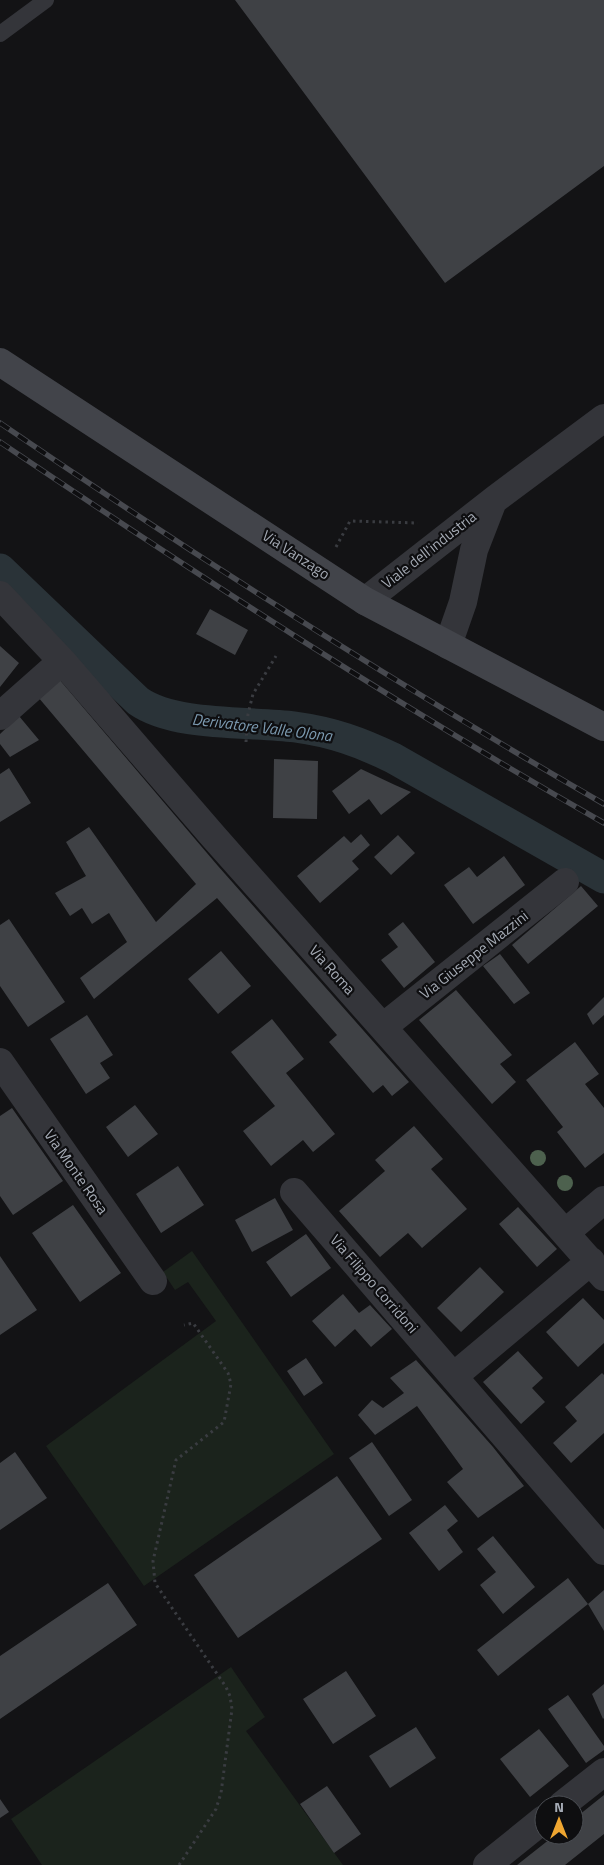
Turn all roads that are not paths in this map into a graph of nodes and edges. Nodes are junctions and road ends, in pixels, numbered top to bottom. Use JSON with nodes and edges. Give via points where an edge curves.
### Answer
{"nodes":[{"id":1,"x":46,"y":0,"type":"edge"},
{"id":2,"x":0,"y":34,"type":"edge"},
{"id":3,"x":5,"y":363,"type":"edge"},
{"id":4,"x":604,"y":418,"type":"edge"},
{"id":5,"x":494,"y":500,"type":"junction"},
{"id":6,"x":0,"y":595,"type":"edge"},
{"id":7,"x":365,"y":601,"type":"junction"},
{"id":8,"x":448,"y":645,"type":"junction"},
{"id":9,"x":62,"y":661,"type":"junction"},
{"id":10,"x":0,"y":716,"type":"edge"},
{"id":11,"x":604,"y":727,"type":"edge"},
{"id":12,"x":565,"y":882,"type":"dead end"},
{"id":13,"x":383,"y":1027,"type":"junction"},
{"id":14,"x":0,"y":1062,"type":"edge"},
{"id":15,"x":294,"y":1192,"type":"dead end"},
{"id":16,"x":604,"y":1200,"type":"edge"},
{"id":17,"x":565,"y":1233,"type":"junction"},
{"id":18,"x":597,"y":1269,"type":"edge"},
{"id":19,"x":153,"y":1281,"type":"dead end"},
{"id":20,"x":454,"y":1376,"type":"junction"},
{"id":21,"x":604,"y":1550,"type":"edge"},
{"id":22,"x":604,"y":1772,"type":"edge"},
{"id":23,"x":575,"y":1795,"type":"edge"},
{"id":24,"x":534,"y":1828,"type":"edge"},
{"id":25,"x":487,"y":1865,"type":"edge"}],
"edges":[{"from":1,"to":2,"type":"lane"},
{"from":3,"to":7,"type":"street","name":"Via Vanzago"},
{"from":4,"to":5,"type":"street","name":"Viale dell'industria"},
{"from":5,"to":7,"type":"street","name":"Viale dell'industria"},
{"from":5,"to":8,"type":"street","name":"Viale dell'industria","via":[[474,550],[463,602]]},
{"from":6,"to":9,"type":"street","name":"Via Roma"},
{"from":7,"to":8,"type":"street","name":"Via Vanzago"},
{"from":8,"to":11,"type":"street","name":"Via Vanzago"},
{"from":9,"to":10,"type":"street"},
{"from":9,"to":13,"type":"street","name":"Via Roma"},
{"from":12,"to":13,"type":"street","name":"Via Giuseppe Mazzini"},
{"from":13,"to":17,"type":"street","name":"Via Roma"},
{"from":14,"to":19,"type":"street","name":"Via Monte Rosa"},
{"from":15,"to":20,"type":"street","name":"Via Filippo Corridoni"},
{"from":16,"to":17,"type":"street"},
{"from":17,"to":18,"type":"street","name":"Via Roma"},
{"from":18,"to":20,"type":"street"},
{"from":20,"to":21,"type":"street","name":"Via Filippo Corridoni"},
{"from":22,"to":23,"type":"street"},
{"from":24,"to":25,"type":"street"}]}
